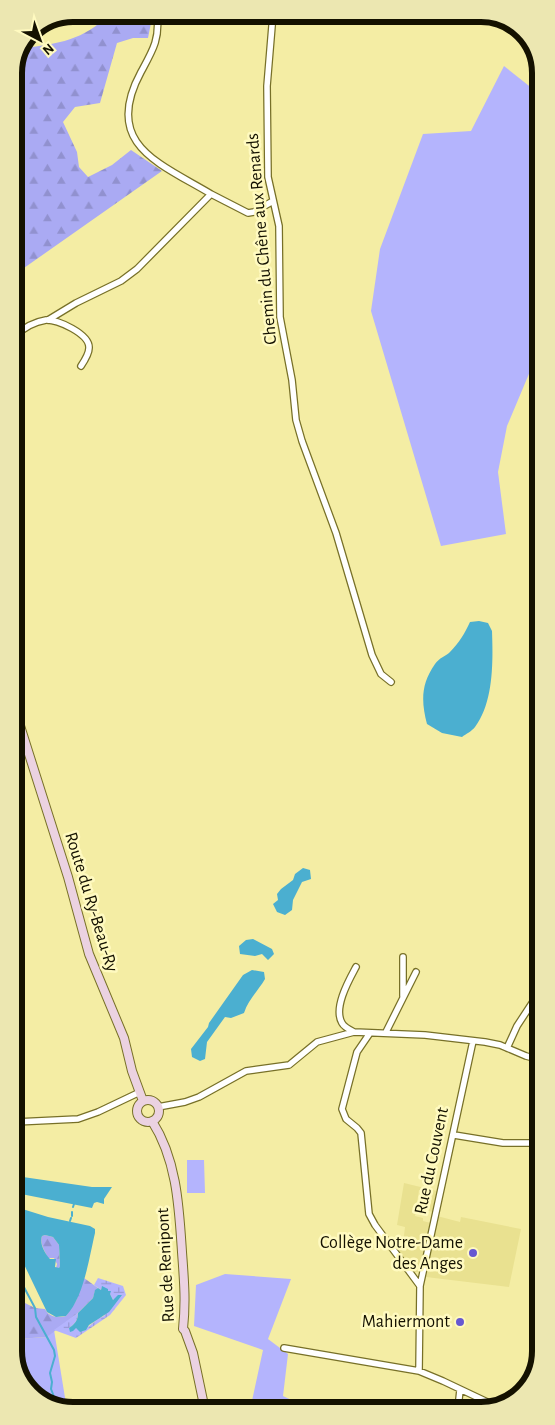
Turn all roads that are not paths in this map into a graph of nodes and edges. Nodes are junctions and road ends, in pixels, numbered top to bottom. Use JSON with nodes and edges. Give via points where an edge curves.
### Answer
{"nodes":[{"id":1,"x":158,"y":22,"type":"edge"},
{"id":2,"x":272,"y":22,"type":"edge"},
{"id":3,"x":210,"y":194,"type":"junction"},
{"id":4,"x":273,"y":202,"type":"junction"},
{"id":5,"x":48,"y":320,"type":"junction"},
{"id":6,"x":23,"y":330,"type":"edge"},
{"id":7,"x":81,"y":366,"type":"dead end"},
{"id":8,"x":391,"y":682,"type":"dead end"},
{"id":9,"x":22,"y":734,"type":"edge"},
{"id":10,"x":403,"y":957,"type":"dead end"},
{"id":11,"x":356,"y":967,"type":"dead end"},
{"id":12,"x":416,"y":972,"type":"dead end"},
{"id":13,"x":402,"y":998,"type":"junction"},
{"id":14,"x":532,"y":1003,"type":"edge"},
{"id":15,"x":354,"y":1032,"type":"junction"},
{"id":16,"x":370,"y":1032,"type":"junction"},
{"id":17,"x":386,"y":1032,"type":"junction"},
{"id":18,"x":473,"y":1041,"type":"junction"},
{"id":19,"x":507,"y":1048,"type":"junction"},
{"id":20,"x":532,"y":1058,"type":"edge"},
{"id":21,"x":140,"y":1092,"type":"junction"},
{"id":22,"x":143,"y":1101,"type":"junction"},
{"id":23,"x":158,"y":1107,"type":"junction"},
{"id":24,"x":152,"y":1121,"type":"junction"},
{"id":25,"x":22,"y":1122,"type":"edge"},
{"id":26,"x":454,"y":1135,"type":"junction"},
{"id":27,"x":532,"y":1143,"type":"edge"},
{"id":28,"x":420,"y":1286,"type":"junction"},
{"id":29,"x":284,"y":1348,"type":"dead end"},
{"id":30,"x":419,"y":1371,"type":"junction"},
{"id":31,"x":460,"y":1390,"type":"junction"},
{"id":32,"x":203,"y":1402,"type":"edge"},
{"id":33,"x":459,"y":1402,"type":"edge"},
{"id":34,"x":487,"y":1402,"type":"edge"}],
"edges":[{"from":1,"to":3,"type":"street","via":[[155,46],[131,92],[128,104],[130,127],[136,142],[151,158]]},
{"from":2,"to":4,"type":"street","name":"Chemin du Chêne aux Renards","via":[[267,86],[268,177]]},
{"from":3,"to":4,"type":"street","via":[[248,213]]},
{"from":3,"to":5,"type":"street","via":[[137,269]]},
{"from":4,"to":8,"type":"street","name":"Chemin du Chêne aux Renards","via":[[279,234],[280,317],[298,428],[331,516],[372,655],[381,674]]},
{"from":5,"to":6,"type":"street"},
{"from":5,"to":7,"type":"street","via":[[78,331],[85,337],[90,347]]},
{"from":9,"to":21,"type":"street","name":"Route du Ry-Beau-Ry","via":[[89,954],[124,1038]]},
{"from":10,"to":13,"type":"street"},
{"from":11,"to":15,"type":"street","via":[[345,988],[340,1014],[343,1025]]},
{"from":12,"to":13,"type":"street"},
{"from":13,"to":17,"type":"street"},
{"from":14,"to":19,"type":"street"},
{"from":15,"to":16,"type":"street"},
{"from":15,"to":23,"type":"street","via":[[317,1042],[289,1065],[246,1071],[199,1097]]},
{"from":16,"to":17,"type":"street"},
{"from":16,"to":28,"type":"street","via":[[357,1052],[342,1109],[346,1119],[361,1133],[369,1214]]},
{"from":17,"to":18,"type":"street"},
{"from":18,"to":19,"type":"street"},
{"from":18,"to":26,"type":"street","name":"Rue du Couvent"},
{"from":19,"to":20,"type":"street"},
{"from":21,"to":22,"type":"street","name":"Route du Ry-Beau-Ry"},
{"from":21,"to":25,"type":"street","via":[[78,1119]]},
{"from":22,"to":23,"type":"street","via":[[152,1100]]},
{"from":22,"to":24,"type":"street","via":[[137,1114],[145,1121]]},
{"from":23,"to":24,"type":"street","via":[[158,1116]]},
{"from":24,"to":32,"type":"street","name":"Rue de Renipont","via":[[159,1132],[177,1188],[186,1293],[183,1329],[193,1354]]},
{"from":26,"to":27,"type":"street","via":[[503,1143]]},
{"from":26,"to":28,"type":"street","name":"Rue du Couvent"},
{"from":28,"to":30,"type":"street","name":"Rue du Couvent"},
{"from":29,"to":30,"type":"street"},
{"from":30,"to":31,"type":"street"},
{"from":31,"to":33,"type":"street"},
{"from":31,"to":34,"type":"street"}]}
